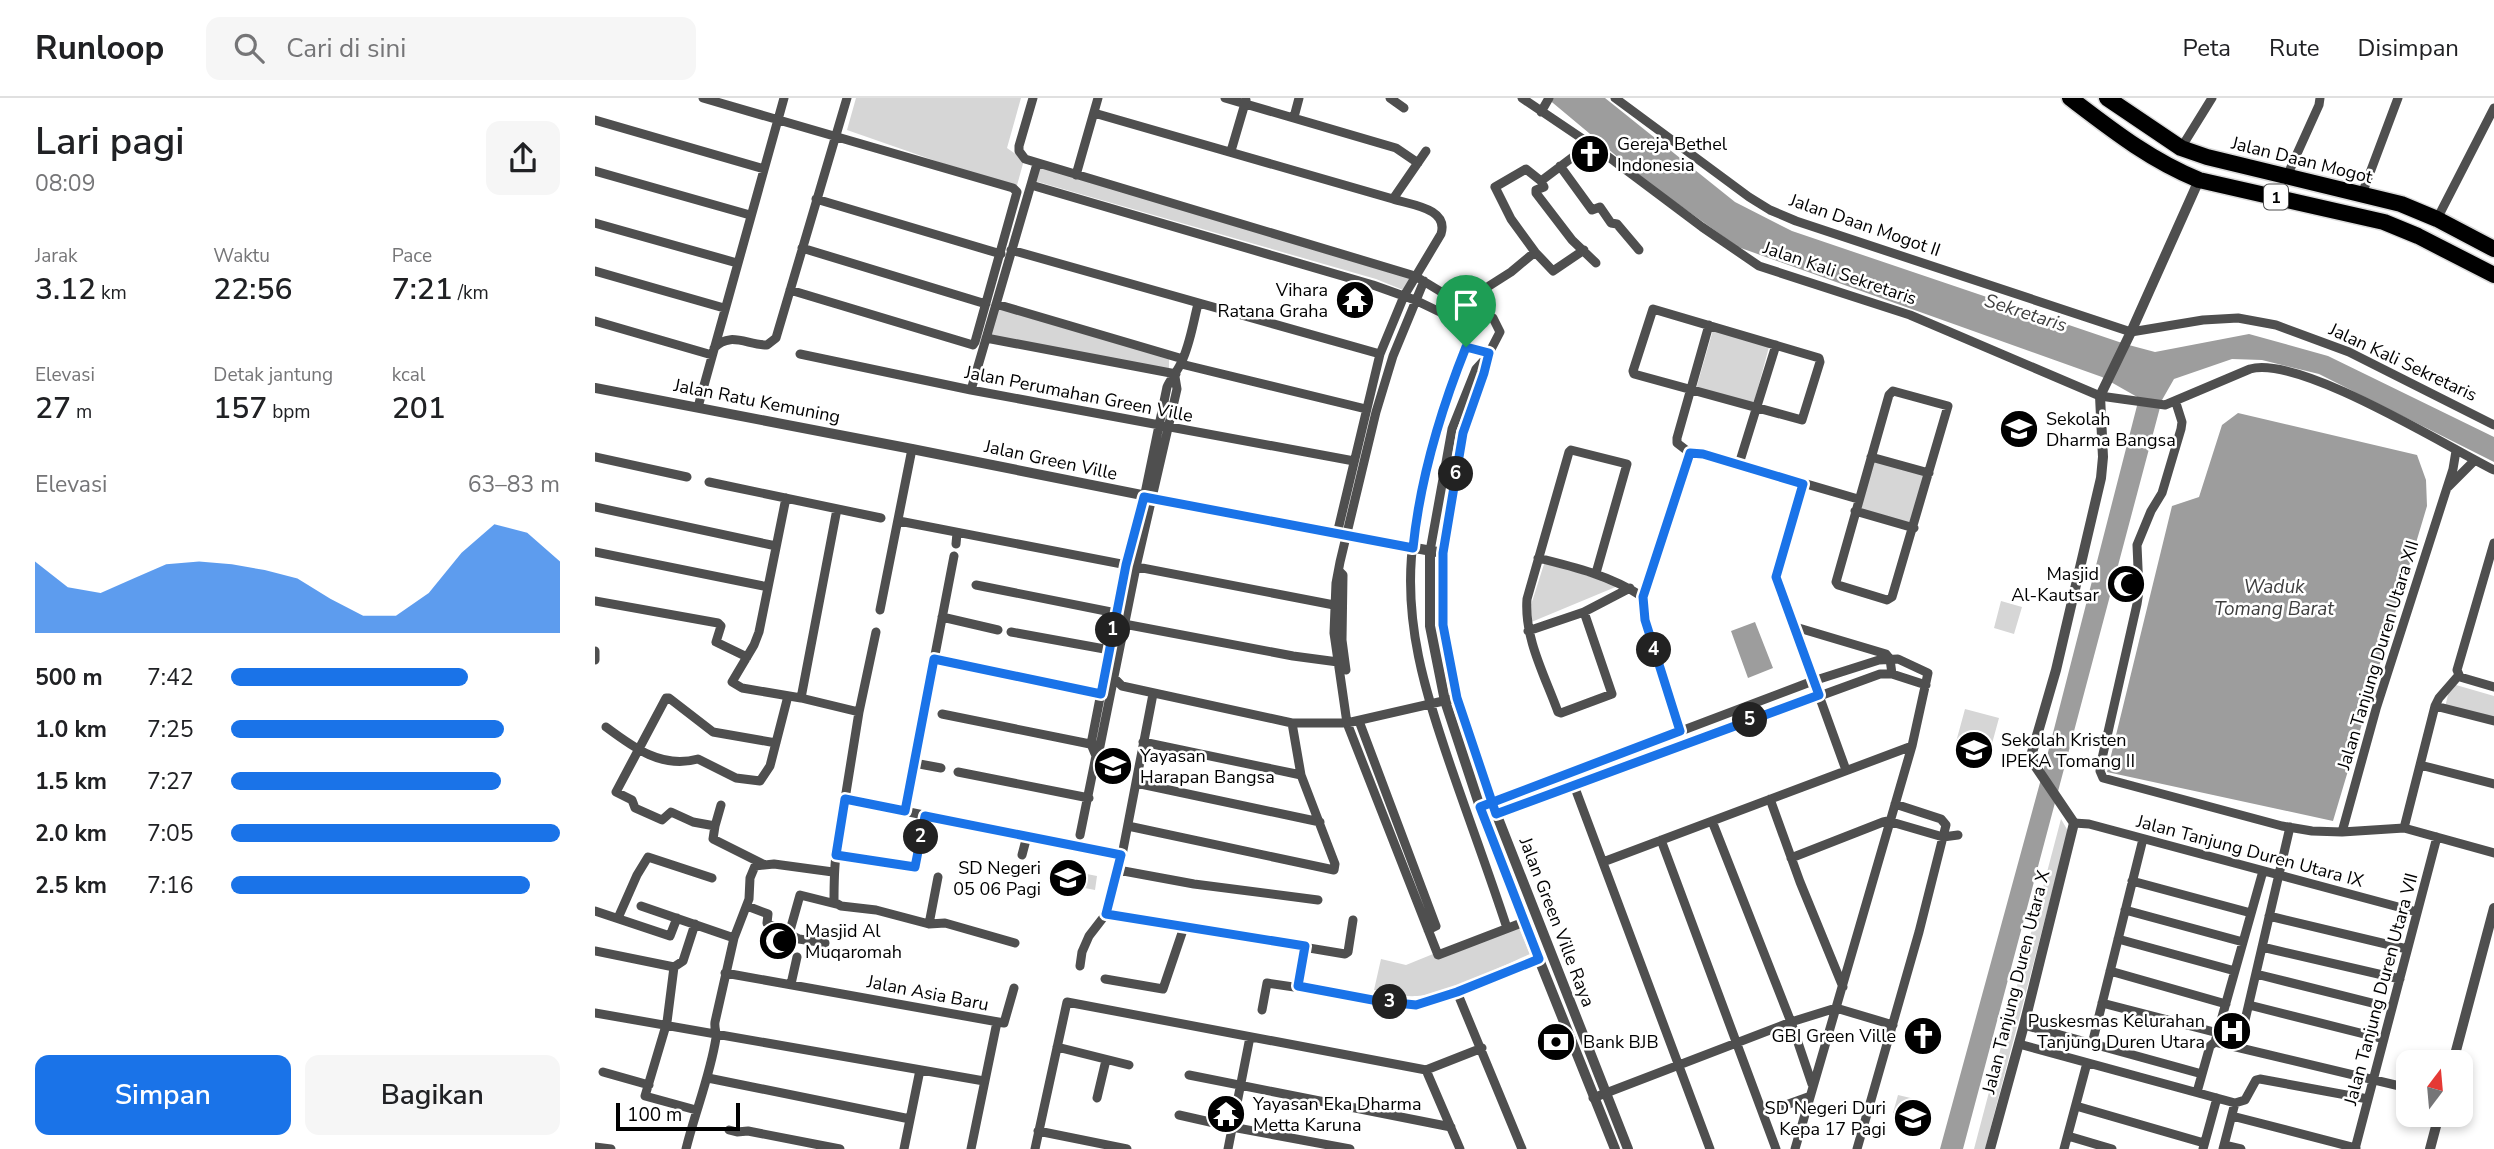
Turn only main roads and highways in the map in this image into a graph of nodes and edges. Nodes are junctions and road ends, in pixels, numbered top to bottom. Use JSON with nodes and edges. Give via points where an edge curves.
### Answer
{"nodes":[{"id":1,"x":2070,"y":98,"type":"edge"},
{"id":2,"x":2107,"y":98,"type":"edge"},
{"id":3,"x":2494,"y":249,"type":"edge"},
{"id":4,"x":2494,"y":275,"type":"edge"}],
"edges":[{"from":1,"to":4,"type":"highway","number":"1","via":[[2136,148],[2199,180],[2384,222]]},
{"from":2,"to":3,"type":"highway","name":"Jalan Daan Mogot","number":"1","via":[[2181,148],[2401,204]]}]}
